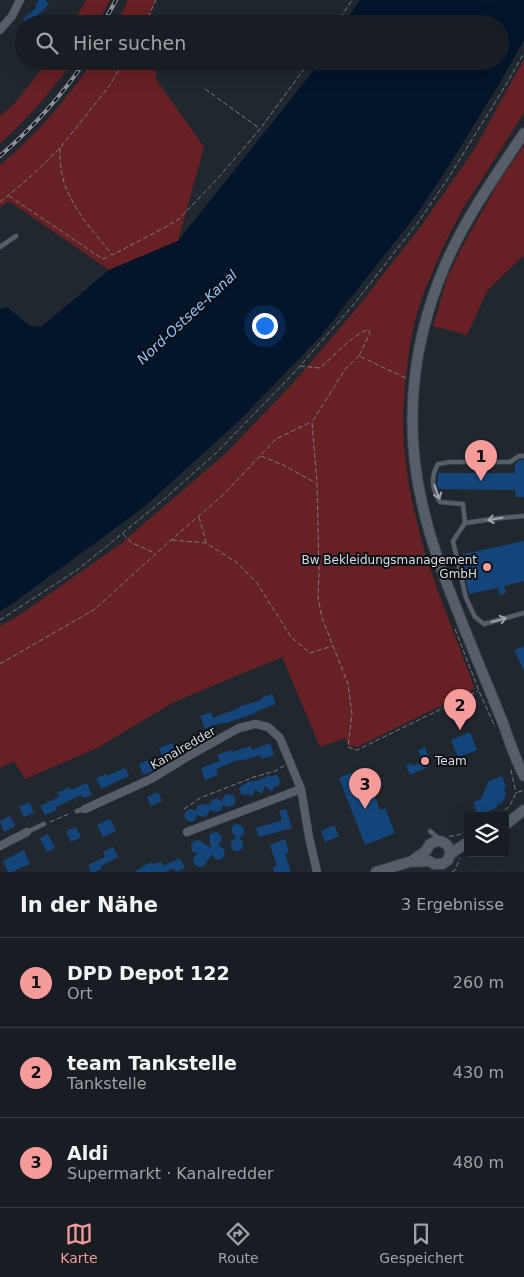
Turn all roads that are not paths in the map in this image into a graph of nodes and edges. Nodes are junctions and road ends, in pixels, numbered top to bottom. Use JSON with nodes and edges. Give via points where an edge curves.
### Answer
{"nodes":[{"id":1,"x":20,"y":0,"type":"edge"},
{"id":2,"x":0,"y":30,"type":"edge"},
{"id":3,"x":524,"y":133,"type":"edge"},
{"id":4,"x":16,"y":236,"type":"dead end"},
{"id":5,"x":0,"y":247,"type":"edge"},
{"id":6,"x":524,"y":456,"type":"edge"},
{"id":7,"x":524,"y":516,"type":"edge"},
{"id":8,"x":465,"y":524,"type":"junction"},
{"id":9,"x":524,"y":613,"type":"edge"},
{"id":10,"x":524,"y":777,"type":"edge"},
{"id":11,"x":301,"y":789,"type":"junction"},
{"id":12,"x":86,"y":809,"type":"joint"},
{"id":13,"x":77,"y":811,"type":"road end"},
{"id":14,"x":524,"y":811,"type":"edge"},
{"id":15,"x":524,"y":820,"type":"edge"},
{"id":16,"x":509,"y":823,"type":"edge"},
{"id":17,"x":44,"y":824,"type":"road end"},
{"id":18,"x":509,"y":825,"type":"edge"},
{"id":19,"x":27,"y":832,"type":"joint"},
{"id":20,"x":187,"y":832,"type":"dead end"},
{"id":21,"x":464,"y":841,"type":"edge"},
{"id":22,"x":444,"y":842,"type":"junction"},
{"id":23,"x":464,"y":844,"type":"edge"},
{"id":24,"x":0,"y":846,"type":"edge"},
{"id":25,"x":428,"y":852,"type":"junction"},
{"id":26,"x":450,"y":854,"type":"junction"},
{"id":27,"x":317,"y":872,"type":"edge"},
{"id":28,"x":376,"y":872,"type":"edge"}],
"edges":[{"from":1,"to":2,"type":"street"},
{"from":3,"to":10,"type":"main road","via":[[469,219],[436,287],[426,317],[414,382],[413,439],[416,471],[430,535]]},
{"from":4,"to":5,"type":"lane"},
{"from":6,"to":8,"type":"lane","one_way":true,"via":[[510,462],[438,464],[432,474],[435,493],[440,502],[463,504]]},
{"from":7,"to":8,"type":"lane","one_way":true},
{"from":8,"to":9,"type":"lane","one_way":true,"via":[[453,542],[466,598],[475,617],[484,624]]},
{"from":11,"to":12,"type":"street","name":"Kanalredder","via":[[280,738],[268,727],[256,724],[239,728],[151,779]]},
{"from":11,"to":20,"type":"street"},
{"from":11,"to":27,"type":"street","name":"Kanalredder"},
{"from":12,"to":13,"type":"lane","name":"Kanalredder"},
{"from":14,"to":16,"type":"main road"},
{"from":15,"to":18,"type":"main road"},
{"from":17,"to":19,"type":"lane"},
{"from":19,"to":24,"type":"street"},
{"from":21,"to":22,"type":"main road"},
{"from":22,"to":25,"type":"main road","via":[[437,841]]},
{"from":22,"to":26,"type":"main road"},
{"from":23,"to":26,"type":"main road"},
{"from":25,"to":26,"type":"main road","via":[[434,864],[442,864]]},
{"from":25,"to":28,"type":"main road","via":[[409,862]]}]}
